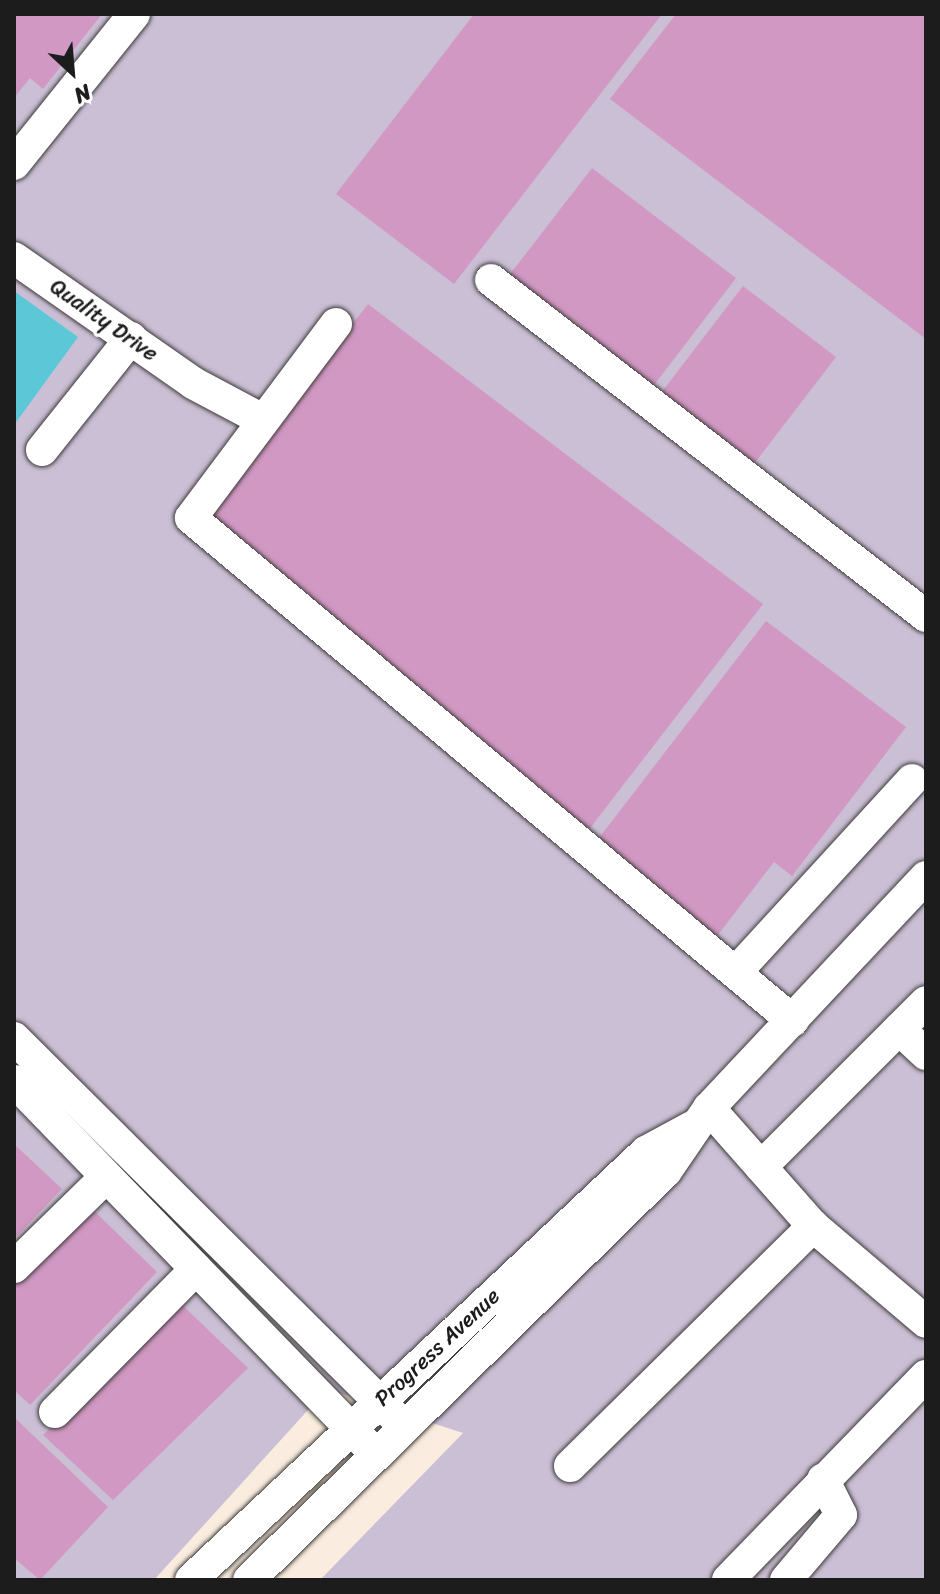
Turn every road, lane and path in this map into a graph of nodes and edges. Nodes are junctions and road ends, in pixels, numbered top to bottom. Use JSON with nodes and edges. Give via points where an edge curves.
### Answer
{"nodes":[{"id":1,"x":134,"y":14,"type":"edge"},
{"id":2,"x":14,"y":164,"type":"edge"},
{"id":3,"x":14,"y":258,"type":"edge"},
{"id":4,"x":491,"y":280,"type":"dead end"},
{"id":5,"x":336,"y":324,"type":"dead end"},
{"id":6,"x":131,"y":338,"type":"junction"},
{"id":7,"x":261,"y":419,"type":"junction"},
{"id":8,"x":42,"y":450,"type":"dead end"},
{"id":9,"x":926,"y":616,"type":"edge"},
{"id":10,"x":912,"y":780,"type":"dead end"},
{"id":11,"x":926,"y":877,"type":"edge"},
{"id":12,"x":737,"y":971,"type":"junction"},
{"id":13,"x":926,"y":1002,"type":"edge"},
{"id":14,"x":793,"y":1021,"type":"junction"},
{"id":15,"x":899,"y":1029,"type":"junction"},
{"id":16,"x":14,"y":1038,"type":"edge"},
{"id":17,"x":926,"y":1054,"type":"edge"},
{"id":18,"x":14,"y":1081,"type":"edge"},
{"id":19,"x":701,"y":1117,"type":"junction"},
{"id":20,"x":761,"y":1167,"type":"junction"},
{"id":21,"x":106,"y":1177,"type":"junction"},
{"id":22,"x":813,"y":1226,"type":"junction"},
{"id":23,"x":14,"y":1267,"type":"edge"},
{"id":24,"x":196,"y":1269,"type":"junction"},
{"id":25,"x":926,"y":1322,"type":"edge"},
{"id":26,"x":926,"y":1376,"type":"edge"},
{"id":27,"x":379,"y":1401,"type":"junction"},
{"id":28,"x":55,"y":1412,"type":"dead end"},
{"id":29,"x":404,"y":1426,"type":"junction"},
{"id":30,"x":351,"y":1429,"type":"junction"},
{"id":31,"x":375,"y":1454,"type":"junction"},
{"id":32,"x":570,"y":1466,"type":"dead end"},
{"id":33,"x":823,"y":1479,"type":"junction"},
{"id":34,"x":191,"y":1580,"type":"edge"},
{"id":35,"x":249,"y":1580,"type":"edge"},
{"id":36,"x":728,"y":1580,"type":"edge"},
{"id":37,"x":786,"y":1580,"type":"edge"}],
"edges":[{"from":1,"to":2,"type":"street"},
{"from":3,"to":6,"type":"street","name":"Quality Drive"},
{"from":4,"to":9,"type":"street"},
{"from":5,"to":7,"type":"street"},
{"from":6,"to":7,"type":"street","name":"Quality Drive","via":[[193,383]]},
{"from":6,"to":8,"type":"street"},
{"from":7,"to":12,"type":"street","via":[[191,518]]},
{"from":10,"to":12,"type":"street"},
{"from":11,"to":14,"type":"street","name":"Progress Avenue"},
{"from":12,"to":14,"type":"street"},
{"from":13,"to":15,"type":"street"},
{"from":14,"to":19,"type":"street","name":"Progress Avenue"},
{"from":15,"to":17,"type":"street"},
{"from":15,"to":20,"type":"street"},
{"from":16,"to":27,"type":"street"},
{"from":18,"to":21,"type":"street"},
{"from":19,"to":20,"type":"street"},
{"from":19,"to":27,"type":"street","name":"Progress Avenue","via":[[646,1152]]},
{"from":19,"to":29,"type":"street","name":"Progress Avenue","via":[[666,1171]]},
{"from":20,"to":22,"type":"street"},
{"from":21,"to":23,"type":"street"},
{"from":21,"to":24,"type":"street"},
{"from":22,"to":25,"type":"street"},
{"from":22,"to":32,"type":"street"},
{"from":24,"to":28,"type":"street"},
{"from":24,"to":30,"type":"street"},
{"from":26,"to":33,"type":"street"},
{"from":27,"to":29,"type":"street"},
{"from":27,"to":30,"type":"street","name":"Progress Avenue"},
{"from":29,"to":31,"type":"street","name":"Progress Avenue"},
{"from":30,"to":31,"type":"street"},
{"from":30,"to":34,"type":"street","name":"Progress Avenue"},
{"from":31,"to":35,"type":"street","name":"Progress Avenue"},
{"from":33,"to":36,"type":"street"},
{"from":33,"to":37,"type":"street","via":[[841,1515]]}]}
